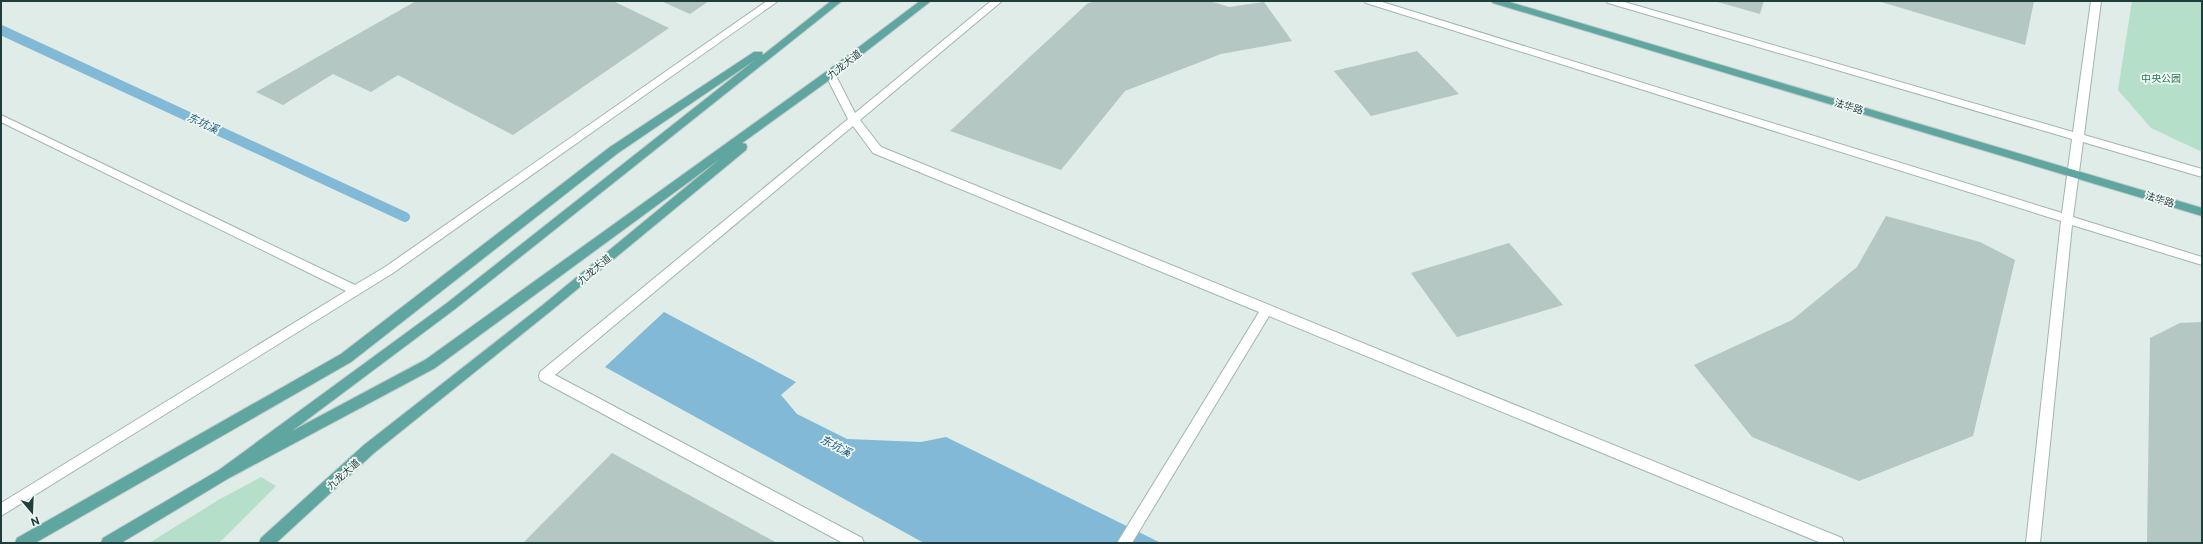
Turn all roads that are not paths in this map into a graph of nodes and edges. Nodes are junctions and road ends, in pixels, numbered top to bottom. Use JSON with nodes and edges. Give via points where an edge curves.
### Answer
{"nodes":[{"id":1,"x":772,"y":1,"type":"edge"},
{"id":2,"x":926,"y":1,"type":"edge"},
{"id":3,"x":997,"y":1,"type":"edge"},
{"id":4,"x":1369,"y":1,"type":"edge"},
{"id":5,"x":1496,"y":1,"type":"edge"},
{"id":6,"x":1611,"y":1,"type":"edge"},
{"id":7,"x":2096,"y":1,"type":"edge"},
{"id":8,"x":834,"y":3,"type":"edge"},
{"id":9,"x":830,"y":74,"type":"junction"},
{"id":10,"x":1,"y":118,"type":"edge"},
{"id":11,"x":853,"y":119,"type":"junction"},
{"id":12,"x":2078,"y":137,"type":"junction"},
{"id":13,"x":2073,"y":173,"type":"junction"},
{"id":14,"x":2202,"y":173,"type":"edge"},
{"id":15,"x":2202,"y":212,"type":"edge"},
{"id":16,"x":2067,"y":219,"type":"junction"},
{"id":17,"x":2202,"y":261,"type":"edge"},
{"id":18,"x":355,"y":290,"type":"junction"},
{"id":19,"x":1266,"y":311,"type":"junction"},
{"id":20,"x":224,"y":474,"type":"junction"},
{"id":21,"x":1,"y":510,"type":"edge"},
{"id":22,"x":22,"y":543,"type":"edge"},
{"id":23,"x":108,"y":543,"type":"edge"},
{"id":24,"x":266,"y":543,"type":"edge"},
{"id":25,"x":857,"y":543,"type":"edge"},
{"id":26,"x":1124,"y":543,"type":"edge"},
{"id":27,"x":1837,"y":543,"type":"edge"},
{"id":28,"x":2033,"y":543,"type":"edge"}],
"edges":[{"from":1,"to":18,"type":"street","via":[[389,270]]},
{"from":2,"to":9,"type":"main road","name":"九龙大道"},
{"from":3,"to":11,"type":"street"},
{"from":4,"to":16,"type":"street"},
{"from":5,"to":13,"type":"main road","name":"法华路"},
{"from":6,"to":12,"type":"street"},
{"from":7,"to":12,"type":"street"},
{"from":8,"to":20,"type":"main road","via":[[451,306]]},
{"from":8,"to":22,"type":"main road","via":[[614,150],[346,358]]},
{"from":9,"to":11,"type":"street"},
{"from":9,"to":20,"type":"main road","via":[[430,364]]},
{"from":9,"to":24,"type":"main road","name":"九龙大道","via":[[548,307],[369,449]]},
{"from":10,"to":18,"type":"street"},
{"from":11,"to":19,"type":"street","via":[[877,150]]},
{"from":11,"to":25,"type":"street","via":[[662,282],[545,376]]},
{"from":12,"to":13,"type":"street"},
{"from":12,"to":14,"type":"street"},
{"from":13,"to":15,"type":"main road","name":"法华路"},
{"from":13,"to":16,"type":"street"},
{"from":16,"to":17,"type":"street"},
{"from":16,"to":28,"type":"street"},
{"from":18,"to":21,"type":"street"},
{"from":19,"to":26,"type":"street"},
{"from":19,"to":27,"type":"street"},
{"from":20,"to":23,"type":"main road"}]}
